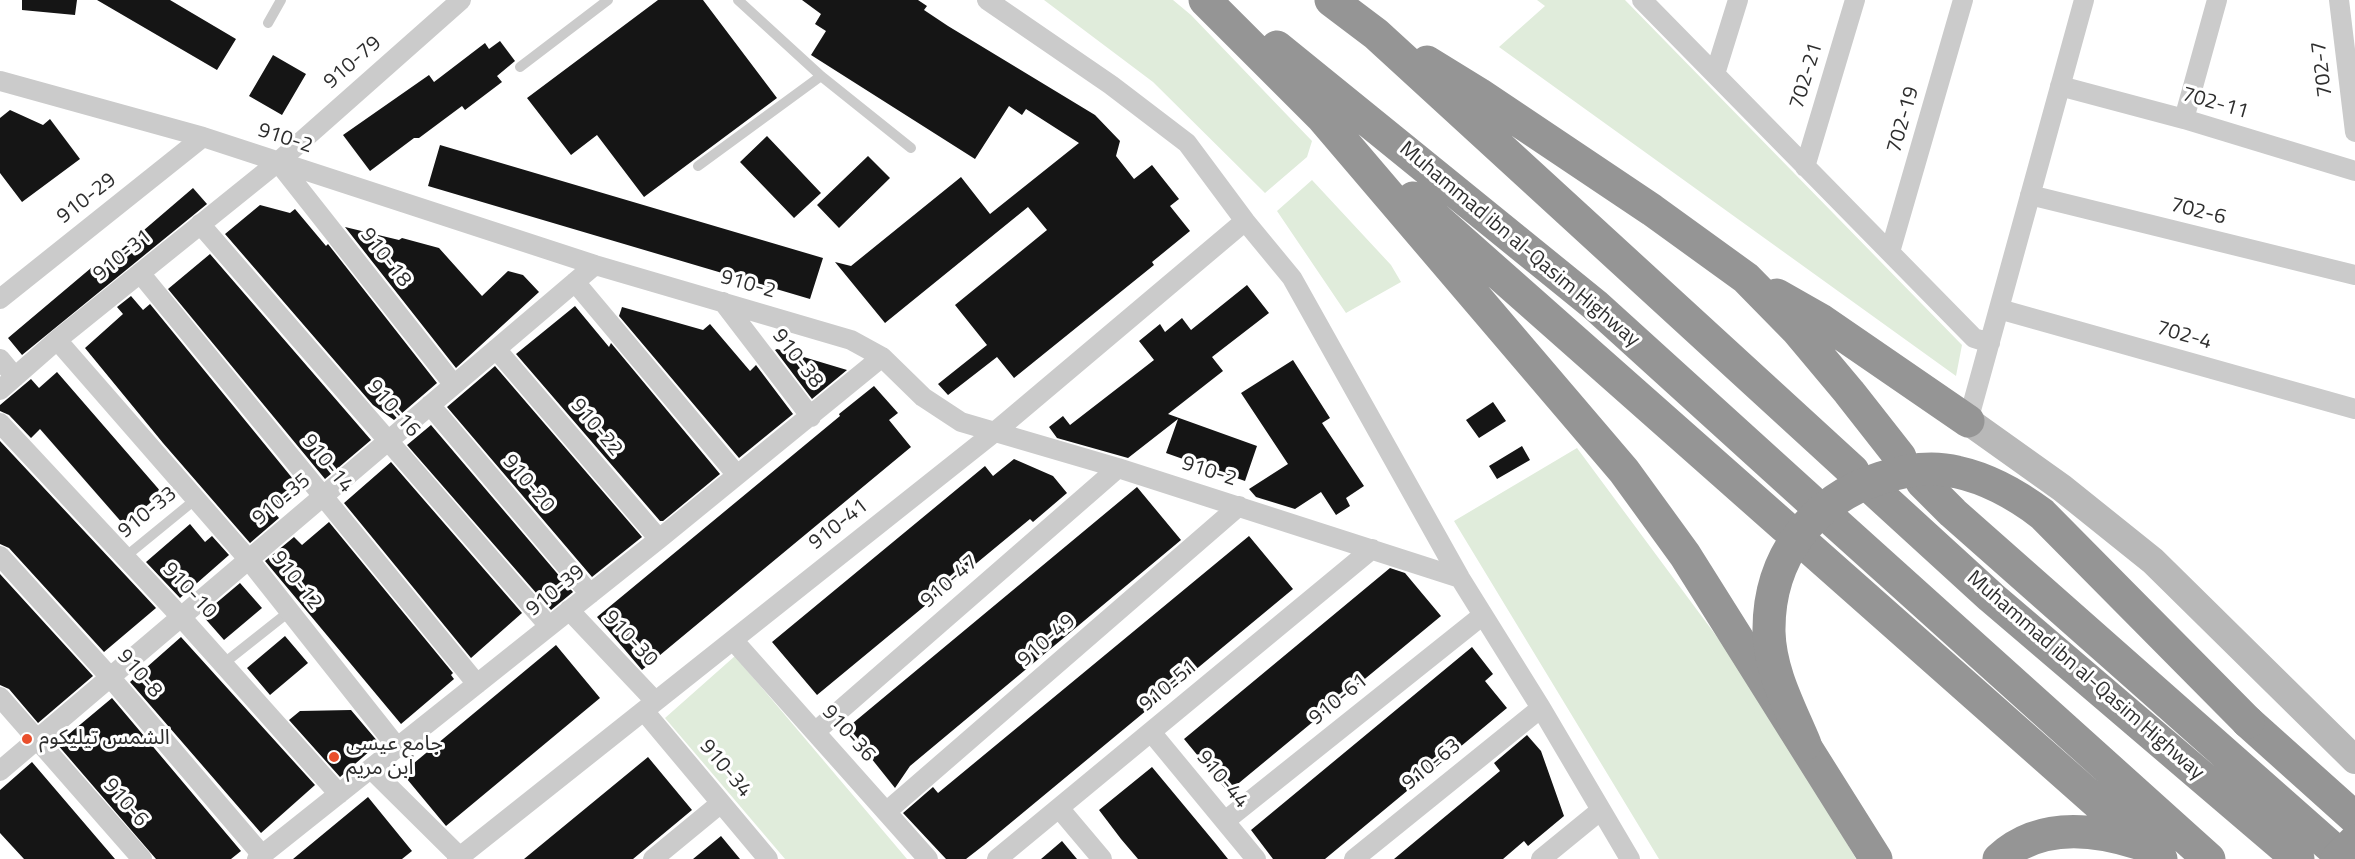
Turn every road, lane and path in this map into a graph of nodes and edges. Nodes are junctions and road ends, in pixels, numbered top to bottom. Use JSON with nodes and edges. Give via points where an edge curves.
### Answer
{"nodes":[{"id":1,"x":281,"y":0,"type":"edge"},
{"id":2,"x":460,"y":0,"type":"edge"},
{"id":3,"x":608,"y":0,"type":"edge"},
{"id":4,"x":738,"y":0,"type":"edge"},
{"id":5,"x":987,"y":0,"type":"edge"},
{"id":6,"x":1205,"y":0,"type":"edge"},
{"id":7,"x":1220,"y":0,"type":"edge"},
{"id":8,"x":1330,"y":0,"type":"edge"},
{"id":9,"x":1642,"y":0,"type":"edge"},
{"id":10,"x":1738,"y":0,"type":"edge"},
{"id":11,"x":1855,"y":0,"type":"edge"},
{"id":12,"x":1964,"y":0,"type":"edge"},
{"id":13,"x":2084,"y":0,"type":"edge"},
{"id":14,"x":2217,"y":0,"type":"edge"},
{"id":15,"x":2340,"y":0,"type":"edge"},
{"id":16,"x":2355,"y":7,"type":"edge"},
{"id":17,"x":268,"y":23,"type":"dead end"},
{"id":18,"x":1376,"y":34,"type":"junction"},
{"id":19,"x":520,"y":67,"type":"dead end"},
{"id":20,"x":1715,"y":74,"type":"junction"},
{"id":21,"x":821,"y":76,"type":"junction"},
{"id":22,"x":0,"y":81,"type":"edge"},
{"id":23,"x":2060,"y":86,"type":"junction"},
{"id":24,"x":1322,"y":117,"type":"junction"},
{"id":25,"x":2184,"y":119,"type":"junction"},
{"id":26,"x":2355,"y":132,"type":"edge"},
{"id":27,"x":203,"y":137,"type":"junction"},
{"id":28,"x":911,"y":148,"type":"dead end"},
{"id":29,"x":278,"y":162,"type":"junction"},
{"id":30,"x":698,"y":166,"type":"dead end"},
{"id":31,"x":1806,"y":167,"type":"junction"},
{"id":32,"x":2355,"y":171,"type":"edge"},
{"id":33,"x":2031,"y":195,"type":"junction"},
{"id":34,"x":1245,"y":221,"type":"junction"},
{"id":35,"x":200,"y":224,"type":"junction"},
{"id":36,"x":1890,"y":252,"type":"junction"},
{"id":37,"x":595,"y":265,"type":"junction"},
{"id":38,"x":140,"y":273,"type":"junction"},
{"id":39,"x":2355,"y":275,"type":"edge"},
{"id":40,"x":1746,"y":278,"type":"junction"},
{"id":41,"x":575,"y":282,"type":"junction"},
{"id":42,"x":0,"y":299,"type":"edge"},
{"id":43,"x":723,"y":302,"type":"junction"},
{"id":44,"x":1999,"y":309,"type":"junction"},
{"id":45,"x":57,"y":340,"type":"junction"},
{"id":46,"x":1990,"y":344,"type":"junction"},
{"id":47,"x":496,"y":349,"type":"junction"},
{"id":48,"x":882,"y":357,"type":"junction"},
{"id":49,"x":0,"y":359,"type":"edge"},
{"id":50,"x":7,"y":384,"type":"edge"},
{"id":51,"x":454,"y":385,"type":"junction"},
{"id":52,"x":430,"y":405,"type":"junction"},
{"id":53,"x":2355,"y":409,"type":"edge"},
{"id":54,"x":811,"y":417,"type":"junction"},
{"id":55,"x":1968,"y":421,"type":"junction"},
{"id":56,"x":0,"y":423,"type":"edge"},
{"id":57,"x":996,"y":432,"type":"junction"},
{"id":58,"x":388,"y":441,"type":"junction"},
{"id":59,"x":1900,"y":457,"type":"dead end"},
{"id":60,"x":1118,"y":468,"type":"junction"},
{"id":61,"x":737,"y":475,"type":"junction"},
{"id":62,"x":1922,"y":482,"type":"dead end"},
{"id":63,"x":323,"y":496,"type":"junction"},
{"id":64,"x":196,"y":499,"type":"junction"},
{"id":65,"x":1239,"y":506,"type":"junction"},
{"id":66,"x":659,"y":539,"type":"junction"},
{"id":67,"x":1372,"y":549,"type":"junction"},
{"id":68,"x":0,"y":556,"type":"edge"},
{"id":69,"x":125,"y":557,"type":"junction"},
{"id":70,"x":249,"y":560,"type":"junction"},
{"id":71,"x":1460,"y":578,"type":"junction"},
{"id":72,"x":590,"y":594,"type":"junction"},
{"id":73,"x":569,"y":610,"type":"junction"},
{"id":74,"x":290,"y":611,"type":"junction"},
{"id":75,"x":1483,"y":615,"type":"junction"},
{"id":76,"x":181,"y":617,"type":"junction"},
{"id":77,"x":549,"y":626,"type":"junction"},
{"id":78,"x":732,"y":640,"type":"junction"},
{"id":79,"x":223,"y":664,"type":"junction"},
{"id":80,"x":111,"y":677,"type":"junction"},
{"id":81,"x":477,"y":684,"type":"junction"},
{"id":82,"x":0,"y":697,"type":"edge"},
{"id":83,"x":650,"y":706,"type":"junction"},
{"id":84,"x":1541,"y":708,"type":"junction"},
{"id":85,"x":2319,"y":726,"type":"junction"},
{"id":86,"x":814,"y":732,"type":"junction"},
{"id":87,"x":1151,"y":732,"type":"junction"},
{"id":88,"x":38,"y":739,"type":"junction"},
{"id":89,"x":2355,"y":741,"type":"edge"},
{"id":90,"x":1804,"y":744,"type":"junction"},
{"id":91,"x":398,"y":747,"type":"junction"},
{"id":92,"x":2355,"y":760,"type":"edge"},
{"id":93,"x":371,"y":769,"type":"junction"},
{"id":94,"x":0,"y":771,"type":"edge"},
{"id":95,"x":339,"y":794,"type":"junction"},
{"id":96,"x":721,"y":803,"type":"junction"},
{"id":97,"x":1059,"y":808,"type":"junction"},
{"id":98,"x":1601,"y":810,"type":"junction"},
{"id":99,"x":886,"y":812,"type":"junction"},
{"id":100,"x":2355,"y":818,"type":"edge"},
{"id":101,"x":1225,"y":821,"type":"junction"},
{"id":102,"x":2341,"y":849,"type":"edge"},
{"id":103,"x":2153,"y":852,"type":"edge"},
{"id":104,"x":260,"y":857,"type":"edge"},
{"id":105,"x":458,"y":858,"type":"edge"},
{"id":106,"x":142,"y":859,"type":"edge"},
{"id":107,"x":652,"y":859,"type":"edge"},
{"id":108,"x":768,"y":859,"type":"edge"},
{"id":109,"x":928,"y":859,"type":"edge"},
{"id":110,"x":997,"y":859,"type":"edge"},
{"id":111,"x":1102,"y":859,"type":"edge"},
{"id":112,"x":1256,"y":859,"type":"edge"},
{"id":113,"x":1354,"y":859,"type":"edge"},
{"id":114,"x":1540,"y":859,"type":"edge"},
{"id":115,"x":1630,"y":859,"type":"edge"},
{"id":116,"x":1876,"y":859,"type":"edge"},
{"id":117,"x":1999,"y":859,"type":"edge"},
{"id":118,"x":2209,"y":859,"type":"edge"},
{"id":119,"x":2298,"y":859,"type":"edge"}],
"edges":[{"from":1,"to":17,"type":"lane"},
{"from":2,"to":29,"type":"street","name":"910-79"},
{"from":3,"to":19,"type":"lane"},
{"from":4,"to":21,"type":"lane"},
{"from":5,"to":34,"type":"street","via":[[1112,85],[1187,143]]},
{"from":6,"to":24,"type":"highway"},
{"from":7,"to":118,"type":"highway","name":"Muhammad ibn al-Qasim Highway","via":[[1595,305]]},
{"from":8,"to":18,"type":"highway","name":"Muhammad ibn al-Qasim Highway"},
{"from":9,"to":20,"type":"street"},
{"from":10,"to":20,"type":"street"},
{"from":11,"to":31,"type":"street","name":"702-21"},
{"from":12,"to":36,"type":"street","name":"702-19"},
{"from":13,"to":23,"type":"street"},
{"from":14,"to":25,"type":"street"},
{"from":15,"to":16,"type":"street"},
{"from":15,"to":26,"type":"street","name":"702-7"},
{"from":18,"to":40,"type":"highway","via":[[1479,94]]},
{"from":18,"to":119,"type":"highway","name":"Muhammad ibn al-Qasim Highway","via":[[1991,597]]},
{"from":20,"to":31,"type":"street"},
{"from":21,"to":28,"type":"lane"},
{"from":21,"to":30,"type":"lane"},
{"from":22,"to":27,"type":"street","name":"910-2"},
{"from":23,"to":25,"type":"street","name":"702-11"},
{"from":23,"to":33,"type":"street"},
{"from":24,"to":90,"type":"highway","bridge":true,"via":[[1592,431],[1656,513]]},
{"from":24,"to":103,"type":"highway"},
{"from":25,"to":32,"type":"street","name":"702-11"},
{"from":27,"to":29,"type":"street","name":"910-2"},
{"from":27,"to":42,"type":"street","name":"910-29"},
{"from":29,"to":35,"type":"street","name":"910-31"},
{"from":29,"to":37,"type":"street","name":"910-2"},
{"from":29,"to":51,"type":"street","name":"910-18"},
{"from":31,"to":36,"type":"street"},
{"from":33,"to":39,"type":"street","name":"702-6"},
{"from":33,"to":44,"type":"street"},
{"from":34,"to":57,"type":"street","name":"910-41"},
{"from":34,"to":71,"type":"street","via":[[1292,278]]},
{"from":35,"to":38,"type":"street","name":"910-31"},
{"from":35,"to":58,"type":"street","name":"910-16"},
{"from":36,"to":46,"type":"street","via":[[1974,338]]},
{"from":37,"to":41,"type":"street","name":"910-35"},
{"from":37,"to":43,"type":"street","name":"910-2"},
{"from":38,"to":45,"type":"street","name":"910-31"},
{"from":38,"to":63,"type":"street","name":"910-14"},
{"from":40,"to":55,"type":"highway","via":[[1821,320]]},
{"from":40,"to":59,"type":"highway","via":[[1797,330]]},
{"from":41,"to":47,"type":"street","name":"910-35"},
{"from":41,"to":61,"type":"street"},
{"from":43,"to":48,"type":"street","name":"910-2","via":[[851,340]]},
{"from":43,"to":54,"type":"street","name":"910-38"},
{"from":44,"to":46,"type":"street"},
{"from":44,"to":53,"type":"street","name":"702-4"},
{"from":45,"to":50,"type":"street","name":"910-31"},
{"from":45,"to":64,"type":"street","name":"910-12"},
{"from":46,"to":55,"type":"street"},
{"from":47,"to":51,"type":"street","name":"910-35"},
{"from":47,"to":66,"type":"street","name":"910-22"},
{"from":48,"to":54,"type":"street","name":"910-39"},
{"from":48,"to":57,"type":"street","name":"910-2","via":[[923,397],[961,422]]},
{"from":49,"to":50,"type":"street"},
{"from":51,"to":52,"type":"street","name":"910-35"},
{"from":52,"to":58,"type":"street","name":"910-35"},
{"from":52,"to":72,"type":"street","name":"910-20"},
{"from":54,"to":61,"type":"street","name":"910-39"},
{"from":55,"to":85,"type":"street","via":[[2062,488],[2153,561]]},
{"from":56,"to":69,"type":"street","name":"910-10"},
{"from":57,"to":60,"type":"street","name":"910-2"},
{"from":57,"to":78,"type":"street","name":"910-41"},
{"from":58,"to":63,"type":"street","name":"910-35"},
{"from":58,"to":77,"type":"street","name":"910-16"},
{"from":60,"to":65,"type":"street","name":"910-2"},
{"from":60,"to":86,"type":"street","name":"910-47"},
{"from":61,"to":66,"type":"street","name":"910-39"},
{"from":62,"to":102,"type":"highway"},
{"from":63,"to":70,"type":"street","name":"910-35"},
{"from":63,"to":81,"type":"street","name":"910-14"},
{"from":64,"to":69,"type":"lane","name":"910-33"},
{"from":64,"to":70,"type":"street","name":"910-12"},
{"from":65,"to":67,"type":"street","name":"910-2"},
{"from":65,"to":99,"type":"street","name":"910-49"},
{"from":66,"to":72,"type":"street","name":"910-39"},
{"from":67,"to":71,"type":"street","name":"910-2"},
{"from":67,"to":87,"type":"street","name":"910-51"},
{"from":68,"to":80,"type":"street","name":"910-8"},
{"from":69,"to":76,"type":"street","name":"910-10"},
{"from":70,"to":74,"type":"street","name":"910-12"},
{"from":70,"to":76,"type":"street","name":"910-35"},
{"from":71,"to":75,"type":"street"},
{"from":72,"to":73,"type":"street","name":"910-39"},
{"from":73,"to":77,"type":"street","name":"910-39"},
{"from":73,"to":83,"type":"street","name":"910-30"},
{"from":74,"to":79,"type":"lane"},
{"from":74,"to":91,"type":"street","name":"910-12"},
{"from":75,"to":84,"type":"street"},
{"from":75,"to":101,"type":"street","name":"910-61"},
{"from":76,"to":79,"type":"street","name":"910-10"},
{"from":76,"to":80,"type":"street","name":"910-35"},
{"from":77,"to":81,"type":"street","name":"910-39"},
{"from":78,"to":83,"type":"street","name":"910-41"},
{"from":78,"to":86,"type":"street","name":"910-36"},
{"from":79,"to":95,"type":"street","name":"910-10"},
{"from":80,"to":88,"type":"street","name":"910-35"},
{"from":80,"to":104,"type":"street","name":"910-8"},
{"from":81,"to":91,"type":"street","name":"910-39"},
{"from":82,"to":88,"type":"street","name":"910-6"},
{"from":83,"to":96,"type":"street","name":"910-34"},
{"from":83,"to":105,"type":"street","name":"910-41"},
{"from":84,"to":98,"type":"street"},
{"from":84,"to":113,"type":"street","name":"910-63"},
{"from":85,"to":89,"type":"street"},
{"from":85,"to":92,"type":"street"},
{"from":86,"to":99,"type":"street","name":"910-36"},
{"from":87,"to":97,"type":"street","name":"910-51"},
{"from":87,"to":101,"type":"street","name":"910-44"},
{"from":88,"to":94,"type":"street","name":"910-35"},
{"from":88,"to":106,"type":"street","name":"910-6"},
{"from":90,"to":100,"type":"highway","bridge":true,"via":[[1776,675],[1771,651],[1773,593],[1787,556],[1808,522],[1839,496],[1891,474],[1956,471],[2010,492],[2042,514],[2248,722]]},
{"from":90,"to":116,"type":"highway"},
{"from":91,"to":93,"type":"street","name":"910-39"},
{"from":93,"to":95,"type":"street","name":"910-39"},
{"from":93,"to":105,"type":"street"},
{"from":95,"to":104,"type":"street","name":"910-39"},
{"from":96,"to":107,"type":"street"},
{"from":96,"to":108,"type":"street","name":"910-34"},
{"from":97,"to":110,"type":"street","name":"910-51"},
{"from":97,"to":111,"type":"street"},
{"from":98,"to":114,"type":"street"},
{"from":98,"to":115,"type":"street"},
{"from":99,"to":109,"type":"street","name":"910-36"},
{"from":101,"to":112,"type":"street","name":"910-44"},
{"from":103,"to":117,"type":"highway","via":[[2104,834],[2061,831],[2025,841]]}]}
